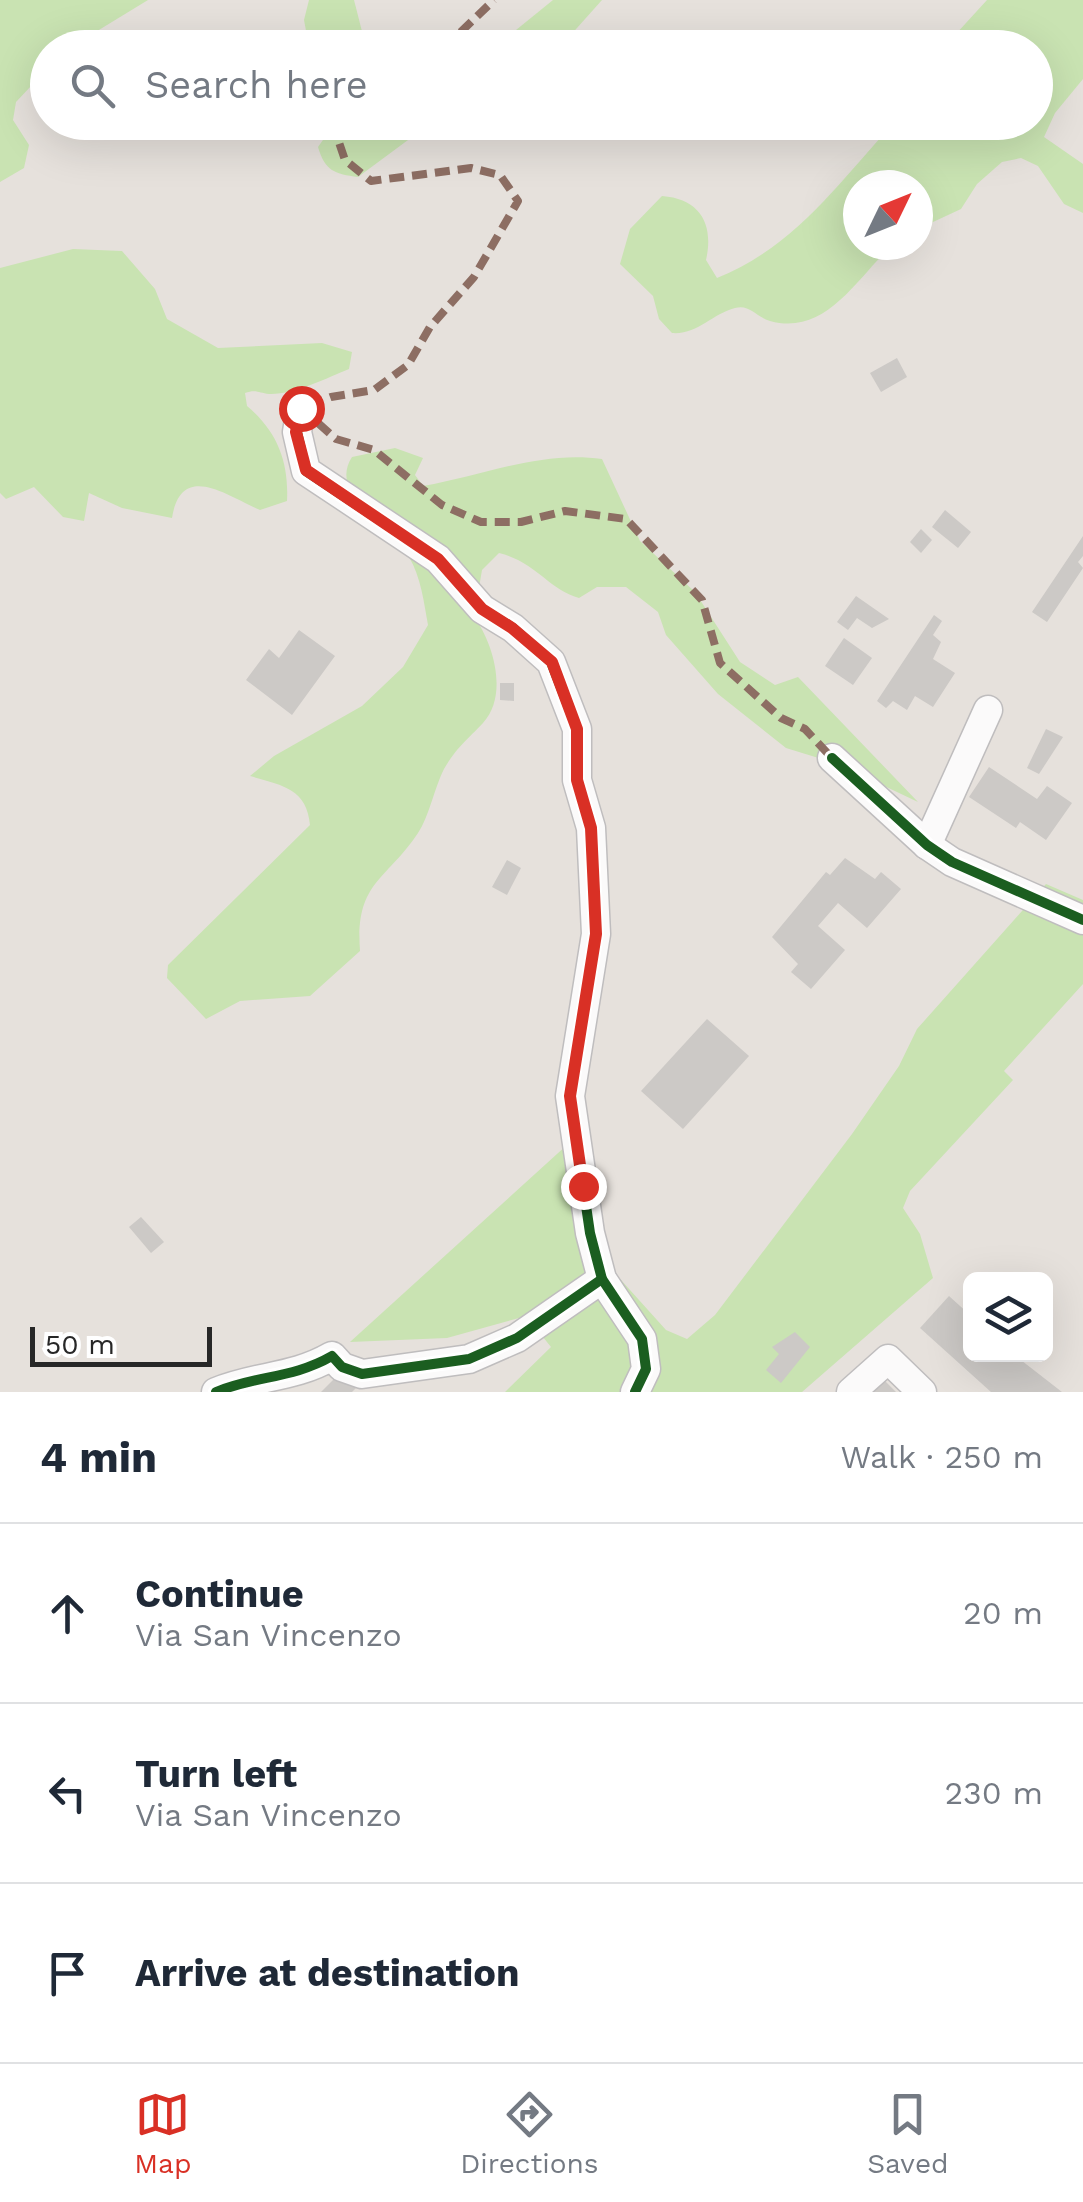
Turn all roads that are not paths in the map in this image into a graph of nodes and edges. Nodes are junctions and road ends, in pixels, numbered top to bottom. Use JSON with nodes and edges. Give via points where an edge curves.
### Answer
{"nodes":[{"id":1,"x":301,"y":408,"type":"dead end"},
{"id":2,"x":988,"y":710,"type":"dead end"},
{"id":3,"x":832,"y":758,"type":"dead end"},
{"id":4,"x":926,"y":845,"type":"junction"},
{"id":5,"x":1083,"y":920,"type":"edge"},
{"id":6,"x":602,"y":1278,"type":"junction"},
{"id":7,"x":216,"y":1392,"type":"edge"},
{"id":8,"x":636,"y":1392,"type":"edge"},
{"id":9,"x":852,"y":1392,"type":"edge"},
{"id":10,"x":922,"y":1392,"type":"edge"}],
"edges":[{"from":1,"to":6,"type":"street","via":[[296,432],[306,470],[438,559],[482,609],[552,662],[577,729],[596,934],[570,1096]]},
{"from":2,"to":4,"type":"street"},
{"from":3,"to":4,"type":"street"},
{"from":4,"to":5,"type":"street","via":[[1008,890]]},
{"from":6,"to":7,"type":"street","via":[[517,1338],[469,1359],[362,1374],[332,1356],[303,1372]]},
{"from":6,"to":8,"type":"street","via":[[642,1339],[646,1369]]},
{"from":9,"to":10,"type":"street","via":[[888,1359]]}]}
